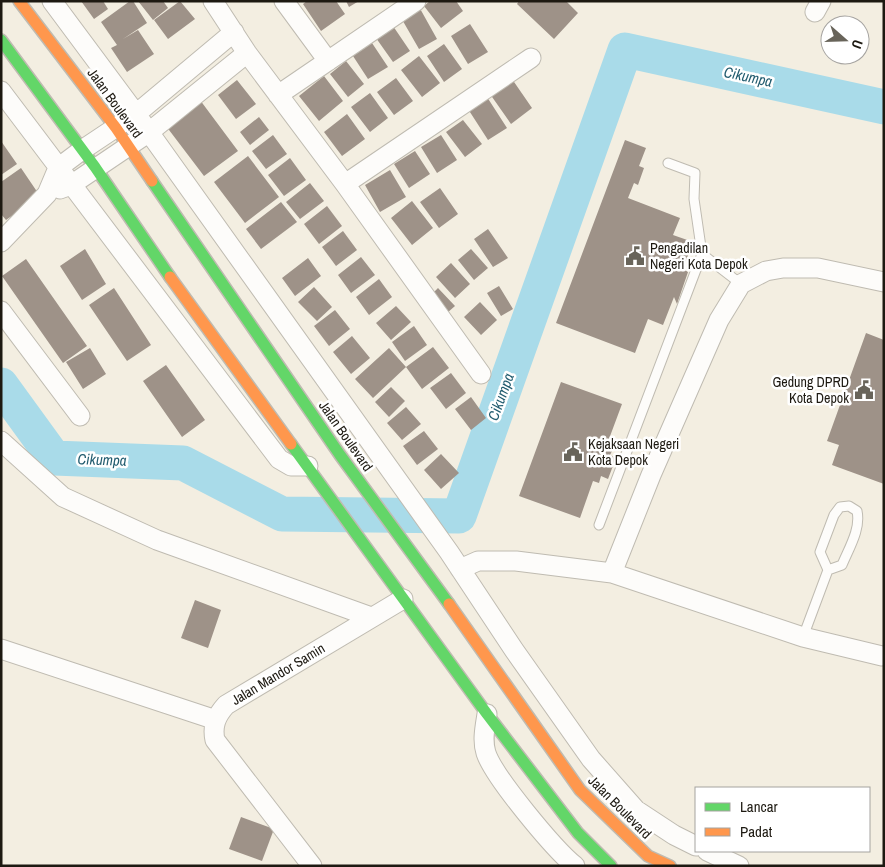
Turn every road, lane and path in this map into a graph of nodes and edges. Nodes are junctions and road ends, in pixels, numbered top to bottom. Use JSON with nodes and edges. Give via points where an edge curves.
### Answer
{"nodes":[{"id":1,"x":19,"y":1,"type":"edge"},
{"id":2,"x":52,"y":1,"type":"edge"},
{"id":3,"x":284,"y":1,"type":"edge"},
{"id":4,"x":416,"y":1,"type":"edge"},
{"id":5,"x":219,"y":3,"type":"edge"},
{"id":6,"x":234,"y":32,"type":"junction"},
{"id":7,"x":1,"y":40,"type":"edge"},
{"id":8,"x":247,"y":53,"type":"junction"},
{"id":9,"x":531,"y":58,"type":"dead end"},
{"id":10,"x":328,"y":61,"type":"junction"},
{"id":11,"x":182,"y":75,"type":"junction"},
{"id":12,"x":1,"y":91,"type":"edge"},
{"id":13,"x":197,"y":93,"type":"junction"},
{"id":14,"x":278,"y":95,"type":"junction"},
{"id":15,"x":136,"y":114,"type":"junction"},
{"id":16,"x":116,"y":128,"type":"junction"},
{"id":17,"x":148,"y":133,"type":"junction"},
{"id":18,"x":128,"y":147,"type":"junction"},
{"id":19,"x":82,"y":150,"type":"junction"},
{"id":20,"x":668,"y":163,"type":"dead end"},
{"id":21,"x":95,"y":167,"type":"junction"},
{"id":22,"x":58,"y":168,"type":"junction"},
{"id":23,"x":346,"y":184,"type":"junction"},
{"id":24,"x":71,"y":185,"type":"junction"},
{"id":25,"x":47,"y":194,"type":"junction"},
{"id":26,"x":1,"y":242,"type":"edge"},
{"id":27,"x":702,"y":254,"type":"junction"},
{"id":28,"x":884,"y":282,"type":"edge"},
{"id":29,"x":741,"y":284,"type":"junction"},
{"id":30,"x":1,"y":310,"type":"edge"},
{"id":31,"x":481,"y":374,"type":"dead end"},
{"id":32,"x":80,"y":416,"type":"dead end"},
{"id":33,"x":1,"y":441,"type":"edge"},
{"id":34,"x":340,"y":455,"type":"junction"},
{"id":35,"x":318,"y":469,"type":"junction"},
{"id":36,"x":599,"y":525,"type":"dead end"},
{"id":37,"x":460,"y":569,"type":"junction"},
{"id":38,"x":828,"y":570,"type":"junction"},
{"id":39,"x":612,"y":573,"type":"junction"},
{"id":40,"x":403,"y":599,"type":"junction"},
{"id":41,"x":371,"y":617,"type":"junction"},
{"id":42,"x":803,"y":637,"type":"junction"},
{"id":43,"x":1,"y":649,"type":"edge"},
{"id":44,"x":883,"y":654,"type":"edge"},
{"id":45,"x":488,"y":714,"type":"junction"},
{"id":46,"x":216,"y":720,"type":"junction"},
{"id":47,"x":695,"y":846,"type":"edge"},
{"id":48,"x":709,"y":852,"type":"edge"},
{"id":49,"x":312,"y":866,"type":"edge"},
{"id":50,"x":575,"y":866,"type":"edge"},
{"id":51,"x":611,"y":866,"type":"edge"},
{"id":52,"x":670,"y":866,"type":"edge"},
{"id":53,"x":739,"y":866,"type":"edge"}],
"edges":[{"from":1,"to":16,"type":"main road","name":"Jalan Boulevard"},
{"from":2,"to":15,"type":"street"},
{"from":3,"to":10,"type":"street"},
{"from":4,"to":10,"type":"street"},
{"from":5,"to":6,"type":"street"},
{"from":6,"to":8,"type":"street"},
{"from":6,"to":11,"type":"street"},
{"from":7,"to":19,"type":"main road"},
{"from":8,"to":13,"type":"street"},
{"from":8,"to":14,"type":"street"},
{"from":9,"to":23,"type":"street"},
{"from":10,"to":14,"type":"street"},
{"from":11,"to":13,"type":"street"},
{"from":11,"to":15,"type":"street"},
{"from":12,"to":22,"type":"street"},
{"from":13,"to":17,"type":"street"},
{"from":14,"to":23,"type":"street"},
{"from":15,"to":16,"type":"street"},
{"from":15,"to":17,"type":"street"},
{"from":16,"to":18,"type":"main road","name":"Jalan Boulevard"},
{"from":16,"to":19,"type":"street"},
{"from":17,"to":18,"type":"street"},
{"from":17,"to":37,"type":"street"},
{"from":18,"to":21,"type":"street"},
{"from":18,"to":34,"type":"main road","name":"Jalan Boulevard"},
{"from":19,"to":21,"type":"main road"},
{"from":19,"to":22,"type":"street"},
{"from":20,"to":27,"type":"lane","via":[[695,173],[694,199]]},
{"from":21,"to":24,"type":"street"},
{"from":21,"to":35,"type":"main road","via":[[149,248]]},
{"from":22,"to":24,"type":"street"},
{"from":22,"to":25,"type":"street"},
{"from":23,"to":31,"type":"street"},
{"from":24,"to":25,"type":"street"},
{"from":24,"to":35,"type":"street","via":[[279,459],[292,466]]},
{"from":25,"to":26,"type":"street"},
{"from":27,"to":29,"type":"lane"},
{"from":27,"to":36,"type":"lane"},
{"from":28,"to":29,"type":"street","via":[[818,268],[783,268],[766,270]]},
{"from":29,"to":39,"type":"street","via":[[715,328]]},
{"from":30,"to":32,"type":"street"},
{"from":33,"to":41,"type":"street","via":[[63,497],[158,540]]},
{"from":34,"to":35,"type":"main road"},
{"from":34,"to":52,"type":"main road","name":"Jalan Boulevard","via":[[580,790],[648,856]]},
{"from":35,"to":40,"type":"main road"},
{"from":37,"to":39,"type":"street","via":[[478,561],[516,561]]},
{"from":37,"to":47,"type":"street","via":[[591,759],[636,810]]},
{"from":38,"to":38,"type":"lane","via":[[820,552],[834,515],[840,507],[849,506],[857,511],[859,521],[842,565]]},
{"from":38,"to":42,"type":"lane"},
{"from":39,"to":42,"type":"street"},
{"from":40,"to":41,"type":"street","name":"Jalan Mandor Samin"},
{"from":40,"to":45,"type":"main road"},
{"from":41,"to":46,"type":"street","name":"Jalan Mandor Samin","via":[[226,705]]},
{"from":42,"to":44,"type":"street"},
{"from":43,"to":46,"type":"street"},
{"from":45,"to":50,"type":"street","via":[[484,730],[485,751],[493,768]]},
{"from":45,"to":51,"type":"main road","via":[[578,833]]},
{"from":46,"to":49,"type":"street","via":[[215,740]]},
{"from":48,"to":53,"type":"street"}]}
